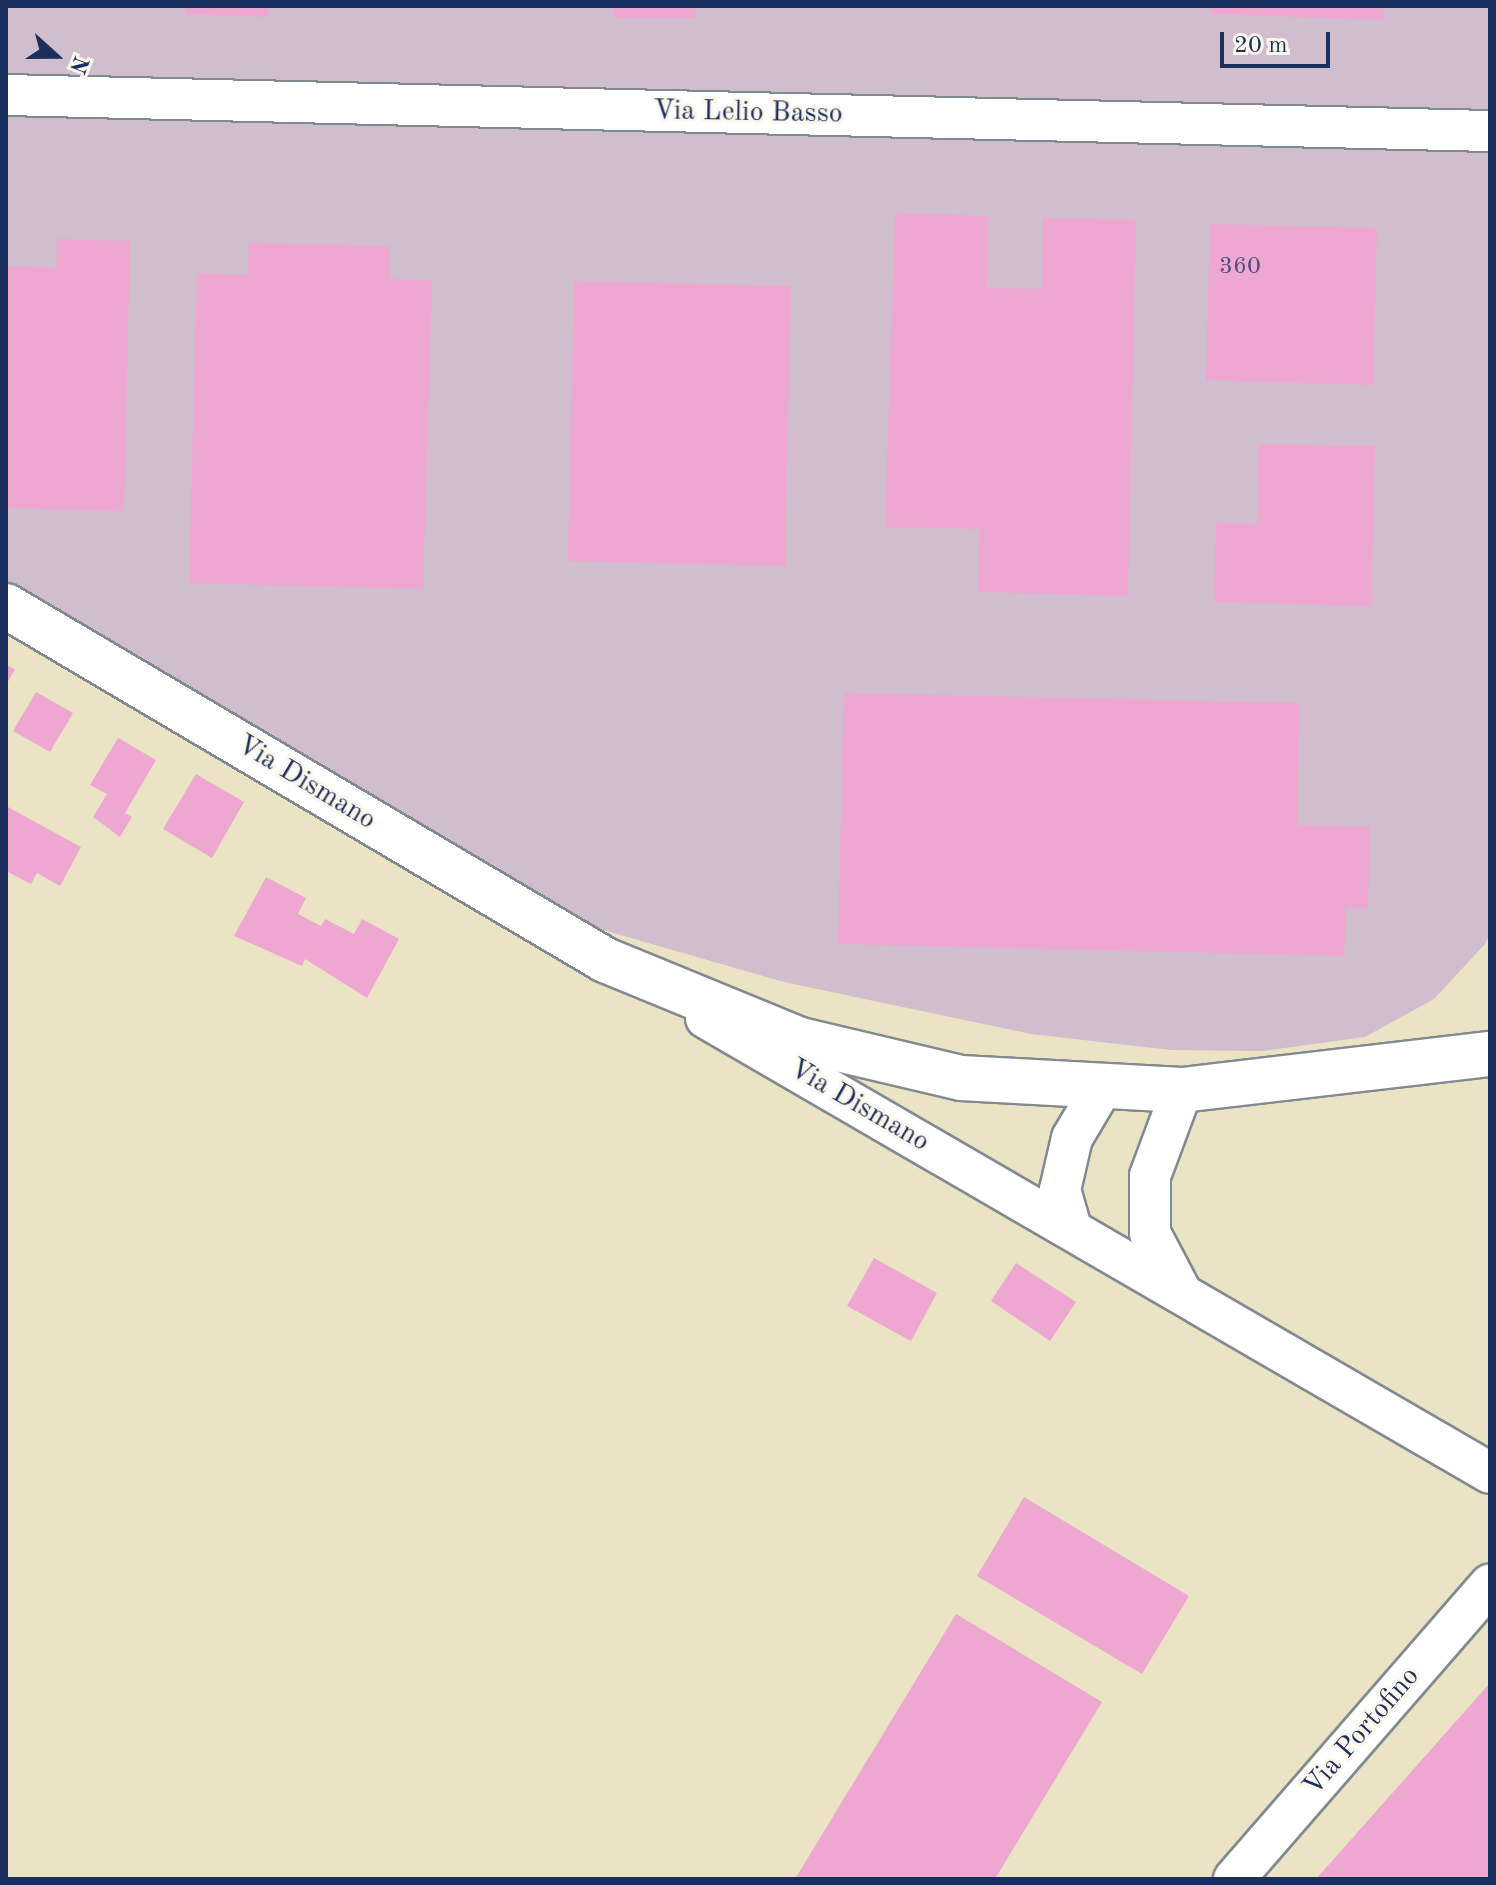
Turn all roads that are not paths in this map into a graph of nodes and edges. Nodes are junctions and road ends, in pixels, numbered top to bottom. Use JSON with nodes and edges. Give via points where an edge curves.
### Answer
{"nodes":[{"id":1,"x":6,"y":95,"type":"edge"},
{"id":2,"x":1490,"y":131,"type":"edge"},
{"id":3,"x":6,"y":606,"type":"edge"},
{"id":4,"x":605,"y":960,"type":"junction"},
{"id":5,"x":1490,"y":1054,"type":"edge"},
{"id":6,"x":1103,"y":1086,"type":"junction"},
{"id":7,"x":1182,"y":1090,"type":"junction"},
{"id":8,"x":1071,"y":1228,"type":"junction"},
{"id":9,"x":1180,"y":1290,"type":"junction"},
{"id":10,"x":1490,"y":1473,"type":"edge"},
{"id":11,"x":1490,"y":1585,"type":"edge"},
{"id":12,"x":1234,"y":1879,"type":"edge"}],
"edges":[{"from":1,"to":2,"type":"street","name":"Via Lelio Basso"},
{"from":3,"to":4,"type":"main road","name":"Via Dismano"},
{"from":4,"to":6,"type":"main road","name":"Via Dismano","via":[[800,1040],[961,1078]]},
{"from":4,"to":8,"type":"street","name":"Via Dismano"},
{"from":5,"to":7,"type":"main road","name":"Via Dismano"},
{"from":6,"to":7,"type":"main road","name":"Via Dismano"},
{"from":6,"to":8,"type":"street","via":[[1072,1138],[1060,1190]]},
{"from":7,"to":9,"type":"street","via":[[1150,1176],[1150,1233]]},
{"from":8,"to":9,"type":"street","name":"Via Dismano"},
{"from":9,"to":10,"type":"street","name":"Via Dismano"},
{"from":11,"to":12,"type":"street","name":"Via Portofino"}]}
